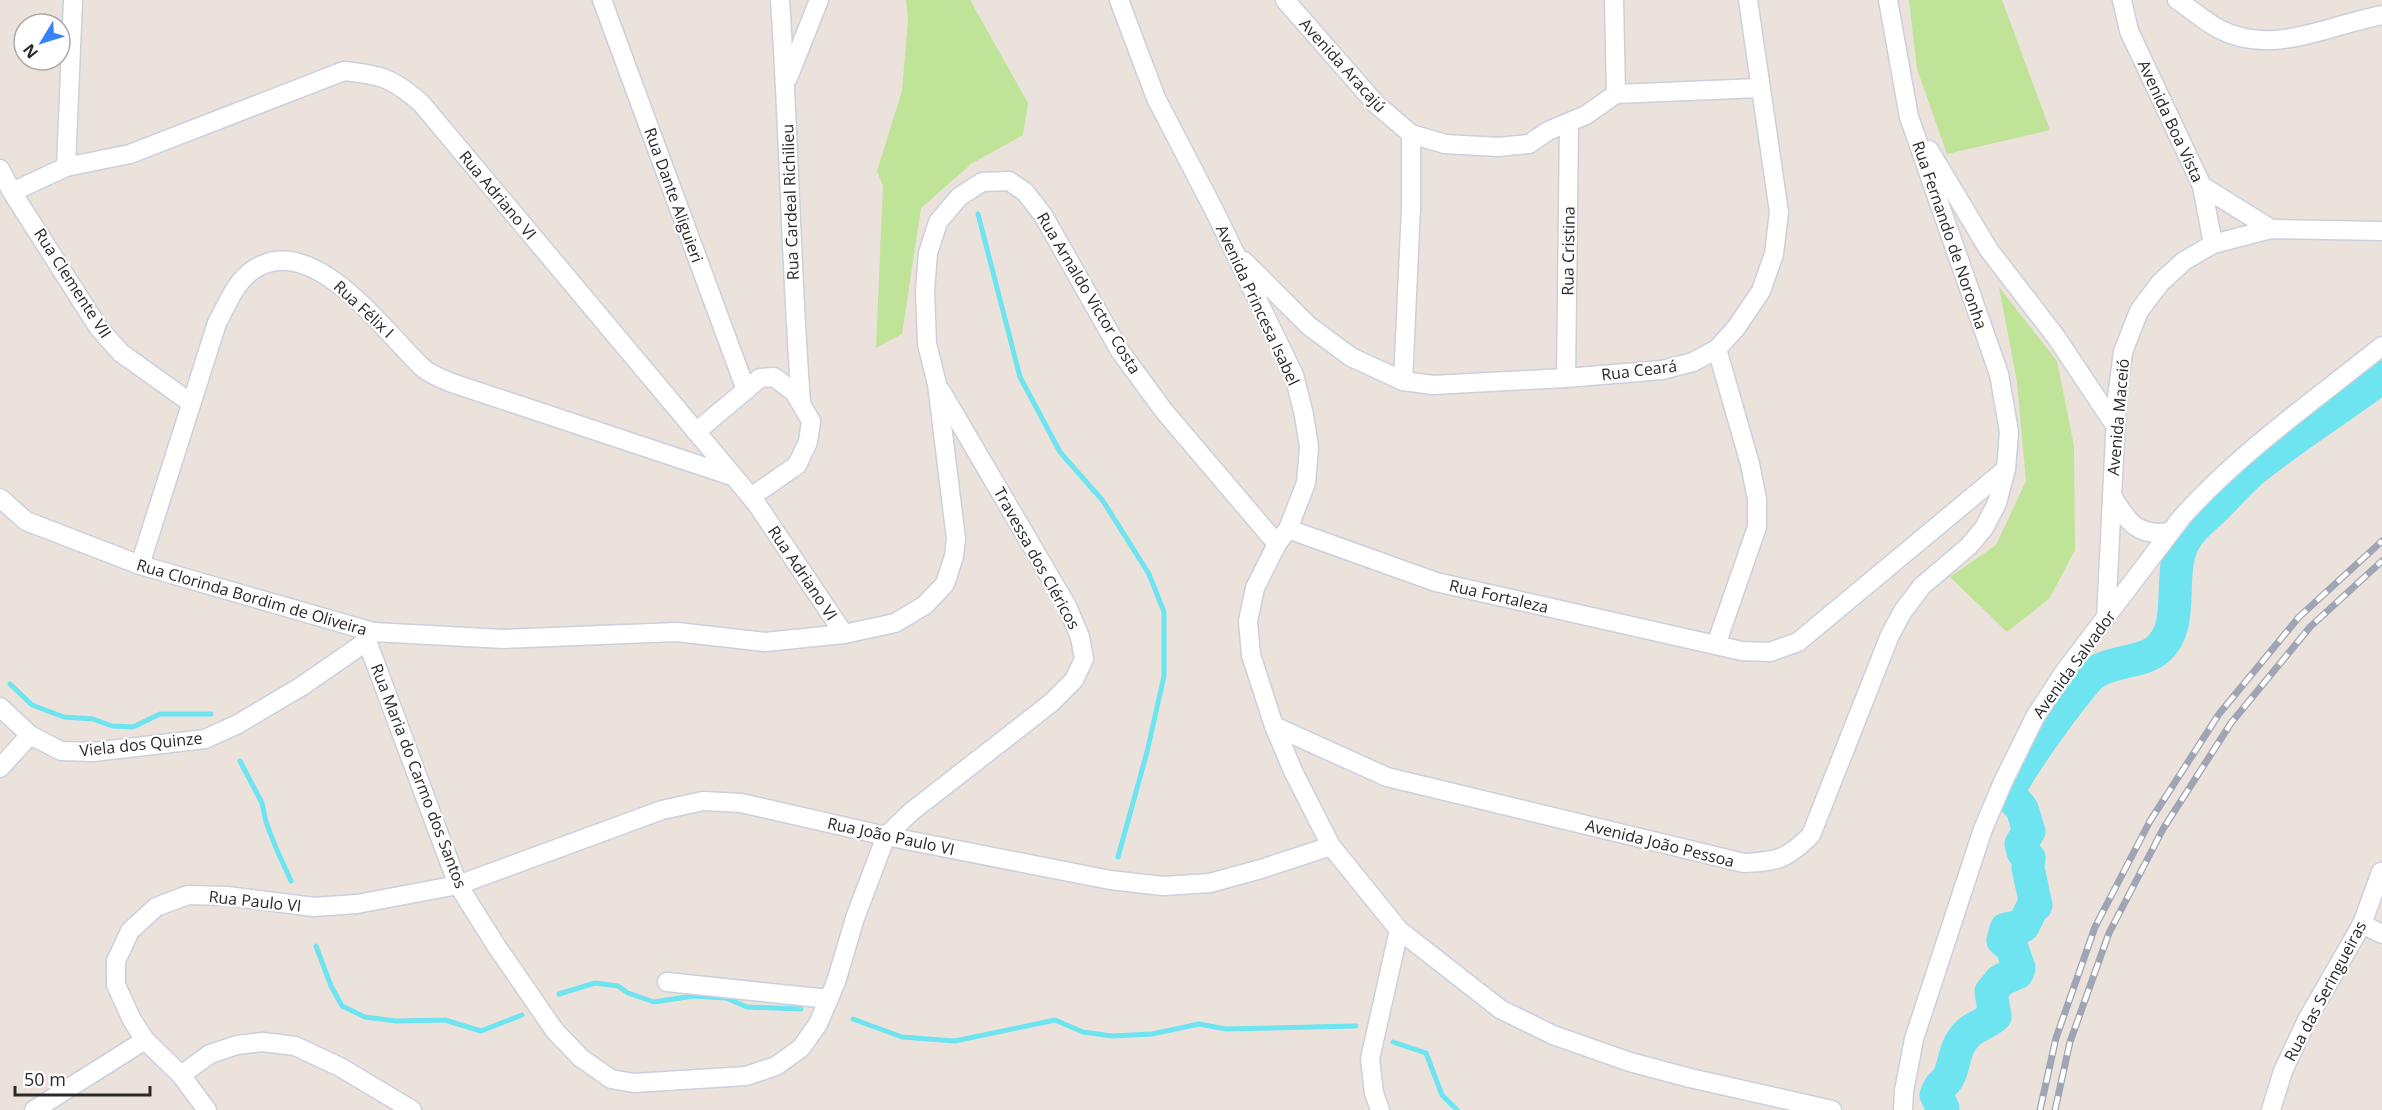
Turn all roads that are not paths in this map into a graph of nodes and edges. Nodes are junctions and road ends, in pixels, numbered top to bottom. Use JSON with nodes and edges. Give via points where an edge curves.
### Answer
{"nodes":[{"id":1,"x":73,"y":0,"type":"edge"},
{"id":2,"x":602,"y":0,"type":"edge"},
{"id":3,"x":780,"y":0,"type":"edge"},
{"id":4,"x":819,"y":0,"type":"edge"},
{"id":5,"x":1119,"y":0,"type":"edge"},
{"id":6,"x":1286,"y":0,"type":"edge"},
{"id":7,"x":1614,"y":0,"type":"edge"},
{"id":8,"x":1748,"y":0,"type":"edge"},
{"id":9,"x":1888,"y":0,"type":"edge"},
{"id":10,"x":2122,"y":0,"type":"edge"},
{"id":11,"x":2177,"y":0,"type":"edge"},
{"id":12,"x":2382,"y":15,"type":"edge"},
{"id":13,"x":786,"y":83,"type":"junction"},
{"id":14,"x":1760,"y":88,"type":"junction"},
{"id":15,"x":1616,"y":94,"type":"junction"},
{"id":16,"x":1909,"y":117,"type":"junction"},
{"id":17,"x":1569,"y":124,"type":"junction"},
{"id":18,"x":1412,"y":134,"type":"junction"},
{"id":19,"x":66,"y":167,"type":"junction"},
{"id":20,"x":0,"y":169,"type":"edge"},
{"id":21,"x":2202,"y":186,"type":"junction"},
{"id":22,"x":12,"y":192,"type":"junction"},
{"id":23,"x":2271,"y":229,"type":"junction"},
{"id":24,"x":2382,"y":231,"type":"edge"},
{"id":25,"x":2213,"y":244,"type":"junction"},
{"id":26,"x":1234,"y":252,"type":"junction"},
{"id":27,"x":2382,"y":346,"type":"edge"},
{"id":28,"x":1717,"y":349,"type":"junction"},
{"id":29,"x":1566,"y":378,"type":"junction"},
{"id":30,"x":1402,"y":381,"type":"junction"},
{"id":31,"x":937,"y":384,"type":"junction"},
{"id":32,"x":746,"y":390,"type":"junction"},
{"id":33,"x":801,"y":403,"type":"junction"},
{"id":34,"x":191,"y":404,"type":"junction"},
{"id":35,"x":2116,"y":427,"type":"junction"},
{"id":36,"x":696,"y":432,"type":"junction"},
{"id":37,"x":2006,"y":469,"type":"junction"},
{"id":38,"x":732,"y":476,"type":"junction"},
{"id":39,"x":2112,"y":496,"type":"junction"},
{"id":40,"x":751,"y":497,"type":"junction"},
{"id":41,"x":0,"y":498,"type":"edge"},
{"id":42,"x":1288,"y":529,"type":"junction"},
{"id":43,"x":2170,"y":532,"type":"junction"},
{"id":44,"x":1277,"y":544,"type":"junction"},
{"id":45,"x":140,"y":565,"type":"junction"},
{"id":46,"x":2106,"y":618,"type":"junction"},
{"id":47,"x":844,"y":634,"type":"junction"},
{"id":48,"x":370,"y":636,"type":"junction"},
{"id":49,"x":1716,"y":645,"type":"junction"},
{"id":50,"x":0,"y":707,"type":"edge"},
{"id":51,"x":1274,"y":726,"type":"junction"},
{"id":52,"x":30,"y":735,"type":"junction"},
{"id":53,"x":0,"y":768,"type":"edge"},
{"id":54,"x":886,"y":836,"type":"junction"},
{"id":55,"x":1331,"y":846,"type":"junction"},
{"id":56,"x":2381,"y":872,"type":"edge"},
{"id":57,"x":458,"y":885,"type":"junction"},
{"id":58,"x":2362,"y":924,"type":"junction"},
{"id":59,"x":1398,"y":930,"type":"junction"},
{"id":60,"x":2382,"y":934,"type":"edge"},
{"id":61,"x":667,"y":982,"type":"dead end"},
{"id":62,"x":829,"y":999,"type":"junction"},
{"id":63,"x":145,"y":1040,"type":"junction"},
{"id":64,"x":181,"y":1075,"type":"junction"},
{"id":65,"x":34,"y":1110,"type":"edge"},
{"id":66,"x":207,"y":1110,"type":"edge"},
{"id":67,"x":412,"y":1110,"type":"edge"},
{"id":68,"x":1380,"y":1110,"type":"edge"},
{"id":69,"x":1832,"y":1110,"type":"edge"},
{"id":70,"x":1903,"y":1110,"type":"edge"},
{"id":71,"x":2271,"y":1110,"type":"edge"}],
"edges":[{"from":1,"to":19,"type":"street"},
{"from":2,"to":32,"type":"street","name":"Rua Dante Aliguieri"},
{"from":3,"to":13,"type":"street","name":"Rua Cardeal Richilieu"},
{"from":4,"to":13,"type":"street"},
{"from":5,"to":26,"type":"street","name":"Avenida Princesa Isabel","via":[[1156,98]]},
{"from":6,"to":18,"type":"street","name":"Avenida Aracajú","via":[[1376,104]]},
{"from":7,"to":15,"type":"street"},
{"from":8,"to":14,"type":"street","name":"Rua Ceará"},
{"from":9,"to":16,"type":"street","name":"Rua Fernando de Noronha"},
{"from":10,"to":21,"type":"street","name":"Avenida Boa Vista","via":[[2129,31]]},
{"from":11,"to":12,"type":"street","via":[[2219,29],[2248,40],[2301,37]]},
{"from":13,"to":33,"type":"street","name":"Rua Cardeal Richilieu"},
{"from":14,"to":15,"type":"street"},
{"from":14,"to":28,"type":"street","name":"Rua Ceará","via":[[1779,212],[1774,254],[1761,291]]},
{"from":15,"to":17,"type":"street","name":"Avenida Aracajú"},
{"from":16,"to":35,"type":"street","via":[[1989,250],[2056,337]]},
{"from":16,"to":37,"type":"street","name":"Rua Fernando de Noronha","via":[[1999,374],[2008,432]]},
{"from":17,"to":18,"type":"street","name":"Avenida Aracajú","via":[[1528,144],[1498,147],[1445,144]]},
{"from":17,"to":29,"type":"street","name":"Rua Cristina"},
{"from":18,"to":30,"type":"street"},
{"from":19,"to":22,"type":"street","name":"Rua Adriano VI"},
{"from":19,"to":36,"type":"street","name":"Rua Adriano VI","via":[[130,154],[344,71],[374,74],[399,84],[421,103]]},
{"from":20,"to":22,"type":"street","name":"Rua Clemente VII"},
{"from":21,"to":23,"type":"street"},
{"from":21,"to":25,"type":"street","name":"Avenida Boa Vista"},
{"from":22,"to":34,"type":"street","name":"Rua Clemente VII","via":[[98,327],[121,353]]},
{"from":23,"to":24,"type":"street","name":"Avenida Maceió"},
{"from":23,"to":25,"type":"street","name":"Avenida Maceió"},
{"from":25,"to":35,"type":"street","name":"Avenida Maceió","via":[[2184,261],[2160,283],[2139,311],[2123,352]]},
{"from":26,"to":30,"type":"street","name":"Rua Ceará","via":[[1309,326],[1351,357]]},
{"from":26,"to":42,"type":"street","name":"Avenida Princesa Isabel","via":[[1294,375],[1304,415],[1309,447],[1306,483]]},
{"from":27,"to":43,"type":"street","name":"Avenida Salvador","via":[[2261,443],[2199,498]]},
{"from":28,"to":29,"type":"street","name":"Rua Ceará","via":[[1693,362],[1662,370]]},
{"from":28,"to":49,"type":"street","via":[[1750,464],[1757,499],[1757,527]]},
{"from":29,"to":30,"type":"street","name":"Rua Ceará","via":[[1433,385]]},
{"from":31,"to":44,"type":"street","name":"Rua Arnaldo Victor Costa","via":[[927,344],[925,291],[928,253],[938,222],[959,197],[982,182],[1009,181],[1025,192],[1043,215],[1120,351],[1164,411]]},
{"from":31,"to":47,"type":"street","name":"Rua Arnaldo Victor Costa","via":[[956,539],[945,584],[925,605],[895,623]]},
{"from":31,"to":54,"type":"street","name":"Travessa dos Cléricos","via":[[1067,606],[1084,659],[1074,680],[1051,703]]},
{"from":32,"to":33,"type":"street","via":[[760,378],[774,377],[794,392]]},
{"from":32,"to":36,"type":"street"},
{"from":33,"to":40,"type":"street","via":[[811,421],[808,442],[797,465]]},
{"from":34,"to":38,"type":"street","name":"Rua Félix I","via":[[217,323],[234,290],[253,270],[268,264],[303,264],[329,277],[356,298],[425,370],[452,383]]},
{"from":34,"to":45,"type":"street","name":"Rua Félix I"},
{"from":35,"to":39,"type":"street","name":"Avenida Maceió"},
{"from":36,"to":38,"type":"street","name":"Rua Adriano VI"},
{"from":37,"to":49,"type":"street","name":"Rua Fortaleza","via":[[1798,642],[1770,652]]},
{"from":37,"to":51,"type":"street","name":"Avenida João Pessoa","via":[[1997,503],[1983,528],[1969,546],[1922,586],[1890,635],[1811,835],[1797,850],[1776,861],[1744,863],[1387,777]]},
{"from":38,"to":40,"type":"street","name":"Rua Adriano VI"},
{"from":39,"to":43,"type":"street","via":[[2126,519],[2140,530],[2153,534]]},
{"from":39,"to":46,"type":"street","name":"Avenida Maceió"},
{"from":40,"to":47,"type":"street","name":"Rua Adriano VI"},
{"from":41,"to":45,"type":"street","name":"Rua Clorinda Bordim de Oliveira","via":[[26,521]]},
{"from":42,"to":44,"type":"street","name":"Avenida Princesa Isabel"},
{"from":42,"to":49,"type":"street","name":"Rua Fortaleza","via":[[1436,582]]},
{"from":43,"to":46,"type":"street","name":"Avenida Salvador"},
{"from":44,"to":51,"type":"street","name":"Avenida Princesa Isabel","via":[[1256,588],[1248,621],[1251,655]]},
{"from":45,"to":48,"type":"street","name":"Rua Clorinda Bordim de Oliveira"},
{"from":46,"to":70,"type":"street","name":"Avenida Salvador","via":[[2035,717],[1983,829],[1914,1039]]},
{"from":47,"to":48,"type":"street","name":"Rua Clorinda Bordim de Oliveira","via":[[765,642],[677,632],[504,639]]},
{"from":48,"to":52,"type":"street","name":"Viela dos Quinze","via":[[302,686],[205,739],[93,752],[62,751]]},
{"from":48,"to":57,"type":"street","name":"Rua Maria do Carmo dos Santos"},
{"from":50,"to":52,"type":"street","name":"Viela dos Quinze"},
{"from":51,"to":55,"type":"street","name":"Avenida Princesa Isabel"},
{"from":52,"to":53,"type":"street"},
{"from":54,"to":55,"type":"street","name":"Rua João Paulo VI","via":[[1110,880],[1163,886],[1210,883]]},
{"from":54,"to":57,"type":"street","name":"Rua João Paulo VI","via":[[741,803],[703,801],[662,810]]},
{"from":54,"to":62,"type":"street","name":"Rua Maria do Carmo dos Santos"},
{"from":55,"to":59,"type":"street","name":"Avenida Princesa Isabel"},
{"from":56,"to":58,"type":"street","name":"Rua das Seringueiras"},
{"from":57,"to":62,"type":"street","name":"Rua Maria do Carmo dos Santos","via":[[555,1031],[581,1058],[611,1079],[634,1083],[746,1076],[776,1066],[801,1048]]},
{"from":57,"to":63,"type":"street","name":"Rua Paulo VI","via":[[357,904],[314,907],[188,895],[156,907],[130,931],[116,961],[116,985]]},
{"from":58,"to":60,"type":"street"},
{"from":58,"to":71,"type":"street","name":"Rua das Seringueiras","via":[[2307,1020],[2283,1071]]},
{"from":59,"to":68,"type":"street","via":[[1370,1059]]},
{"from":59,"to":69,"type":"street","name":"Avenida Princesa Isabel","via":[[1500,1009],[1553,1035],[1630,1062]]},
{"from":61,"to":62,"type":"street"},
{"from":63,"to":64,"type":"street","name":"Rua Paulo VI"},
{"from":63,"to":65,"type":"street"},
{"from":64,"to":66,"type":"street","name":"Rua Paulo VI"},
{"from":64,"to":67,"type":"street","via":[[210,1054],[237,1045],[262,1042],[295,1046]]}]}
